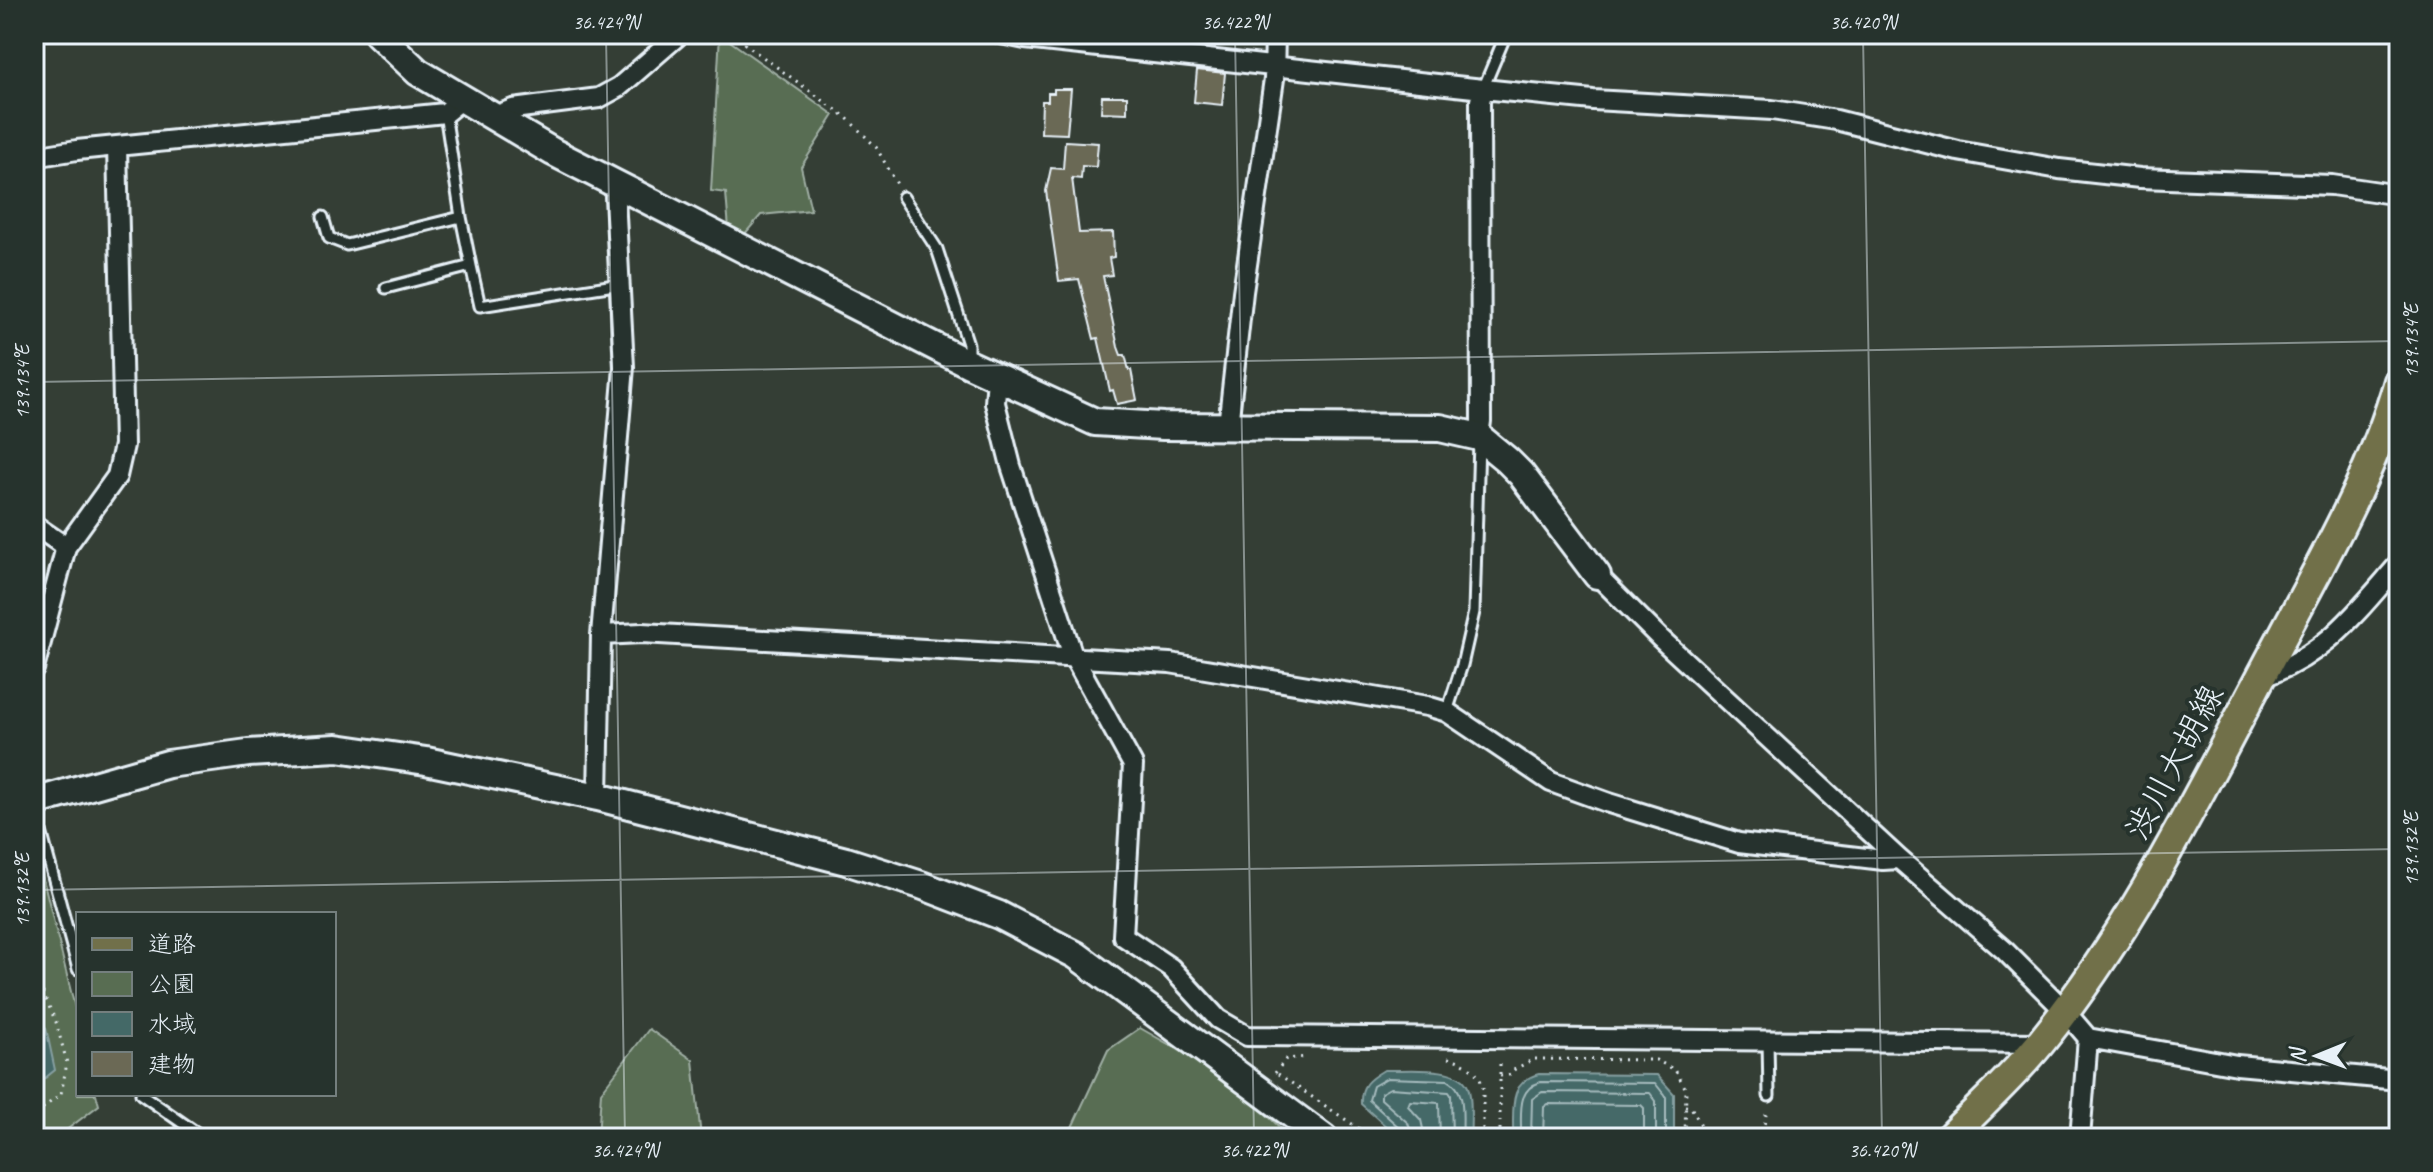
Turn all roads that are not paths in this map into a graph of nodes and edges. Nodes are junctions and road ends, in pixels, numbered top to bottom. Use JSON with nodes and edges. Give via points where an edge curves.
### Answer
{"nodes":[{"id":1,"x":378,"y":34,"type":"edge"},
{"id":2,"x":680,"y":34,"type":"edge"},
{"id":3,"x":1001,"y":34,"type":"edge"},
{"id":4,"x":1275,"y":34,"type":"edge"},
{"id":5,"x":1506,"y":34,"type":"edge"},
{"id":6,"x":1275,"y":65,"type":"junction"},
{"id":7,"x":1483,"y":89,"type":"junction"},
{"id":8,"x":453,"y":107,"type":"junction"},
{"id":9,"x":492,"y":117,"type":"junction"},
{"id":10,"x":117,"y":146,"type":"junction"},
{"id":11,"x":34,"y":157,"type":"edge"},
{"id":12,"x":620,"y":185,"type":"junction"},
{"id":13,"x":2399,"y":195,"type":"edge"},
{"id":14,"x":903,"y":197,"type":"road end"},
{"id":15,"x":323,"y":217,"type":"dead end"},
{"id":16,"x":461,"y":217,"type":"junction"},
{"id":17,"x":471,"y":266,"type":"junction"},
{"id":18,"x":621,"y":284,"type":"junction"},
{"id":19,"x":386,"y":288,"type":"dead end"},
{"id":20,"x":969,"y":364,"type":"junction"},
{"id":21,"x":997,"y":378,"type":"junction"},
{"id":22,"x":2399,"y":381,"type":"edge"},
{"id":23,"x":1228,"y":426,"type":"junction"},
{"id":24,"x":1479,"y":437,"type":"junction"},
{"id":25,"x":34,"y":525,"type":"edge"},
{"id":26,"x":66,"y":547,"type":"junction"},
{"id":27,"x":2399,"y":564,"type":"edge"},
{"id":28,"x":1597,"y":575,"type":"joint"},
{"id":29,"x":601,"y":635,"type":"junction"},
{"id":30,"x":1073,"y":656,"type":"junction"},
{"id":31,"x":34,"y":669,"type":"edge"},
{"id":32,"x":2260,"y":678,"type":"junction"},
{"id":33,"x":1447,"y":712,"type":"junction"},
{"id":34,"x":598,"y":797,"type":"junction"},
{"id":35,"x":34,"y":804,"type":"edge"},
{"id":36,"x":1899,"y":859,"type":"junction"},
{"id":37,"x":76,"y":962,"type":"edge"},
{"id":38,"x":2064,"y":1010,"type":"junction"},
{"id":39,"x":1218,"y":1019,"type":"junction"},
{"id":40,"x":2088,"y":1038,"type":"junction"},
{"id":41,"x":1768,"y":1040,"type":"junction"},
{"id":42,"x":2041,"y":1043,"type":"junction"},
{"id":43,"x":1199,"y":1045,"type":"junction"},
{"id":44,"x":2399,"y":1080,"type":"edge"},
{"id":45,"x":144,"y":1096,"type":"edge"},
{"id":46,"x":1769,"y":1096,"type":"road end"},
{"id":47,"x":204,"y":1138,"type":"edge"},
{"id":48,"x":1324,"y":1138,"type":"edge"},
{"id":49,"x":1949,"y":1138,"type":"edge"},
{"id":50,"x":2080,"y":1138,"type":"edge"}],
"edges":[{"from":1,"to":8,"type":"street"},
{"from":2,"to":9,"type":"street","via":[[599,98],[513,109]]},
{"from":3,"to":6,"type":"street"},
{"from":4,"to":6,"type":"street"},
{"from":5,"to":7,"type":"lane"},
{"from":6,"to":7,"type":"street"},
{"from":6,"to":23,"type":"street"},
{"from":7,"to":13,"type":"street","via":[[1772,110],[1836,120],[1958,151],[2140,178],[2332,185]]},
{"from":7,"to":24,"type":"street"},
{"from":8,"to":9,"type":"street"},
{"from":8,"to":10,"type":"street"},
{"from":8,"to":16,"type":"lane"},
{"from":9,"to":12,"type":"street"},
{"from":10,"to":11,"type":"street"},
{"from":10,"to":26,"type":"street","via":[[124,445],[117,476]]},
{"from":12,"to":18,"type":"street","via":[[615,197]]},
{"from":12,"to":20,"type":"street"},
{"from":14,"to":20,"type":"lane","via":[[937,249],[968,344]]},
{"from":15,"to":16,"type":"lane","via":[[329,238],[347,245]]},
{"from":16,"to":17,"type":"lane"},
{"from":17,"to":18,"type":"lane","via":[[480,306]]},
{"from":17,"to":19,"type":"lane"},
{"from":18,"to":29,"type":"street","via":[[624,367]]},
{"from":20,"to":21,"type":"street"},
{"from":21,"to":23,"type":"street","via":[[1095,422]]},
{"from":21,"to":30,"type":"street","via":[[995,403],[1011,466]]},
{"from":22,"to":32,"type":"main road","name":"渋川大胡線","via":[[2361,486]]},
{"from":23,"to":24,"type":"street","via":[[1440,428]]},
{"from":24,"to":28,"type":"street","via":[[1521,474]]},
{"from":24,"to":33,"type":"lane","via":[[1474,612]]},
{"from":25,"to":26,"type":"street"},
{"from":26,"to":31,"type":"street"},
{"from":27,"to":32,"type":"street","via":[[2338,634],[2288,668]]},
{"from":28,"to":36,"type":"street"},
{"from":29,"to":30,"type":"street"},
{"from":29,"to":34,"type":"street"},
{"from":30,"to":33,"type":"street","via":[[1170,663]]},
{"from":30,"to":39,"type":"street","via":[[1133,765],[1123,936],[1171,968]]},
{"from":32,"to":38,"type":"main road","name":"渋川大胡線","via":[[2146,889]]},
{"from":33,"to":36,"type":"street","via":[[1551,782],[1609,803],[1739,843]]},
{"from":34,"to":35,"type":"street","via":[[337,748],[168,764]]},
{"from":34,"to":43,"type":"street","via":[[846,861],[999,915],[1076,955]]},
{"from":35,"to":37,"type":"lane"},
{"from":36,"to":38,"type":"street"},
{"from":38,"to":40,"type":"street"},
{"from":38,"to":42,"type":"main road","name":"渋川大胡線"},
{"from":39,"to":41,"type":"street","via":[[1247,1036]]},
{"from":39,"to":43,"type":"street"},
{"from":40,"to":44,"type":"street","via":[[2237,1065]]},
{"from":40,"to":50,"type":"street"},
{"from":41,"to":42,"type":"street"},
{"from":41,"to":46,"type":"lane"},
{"from":42,"to":49,"type":"main road","name":"渋川大胡線"},
{"from":43,"to":48,"type":"street"},
{"from":45,"to":47,"type":"lane"}]}
